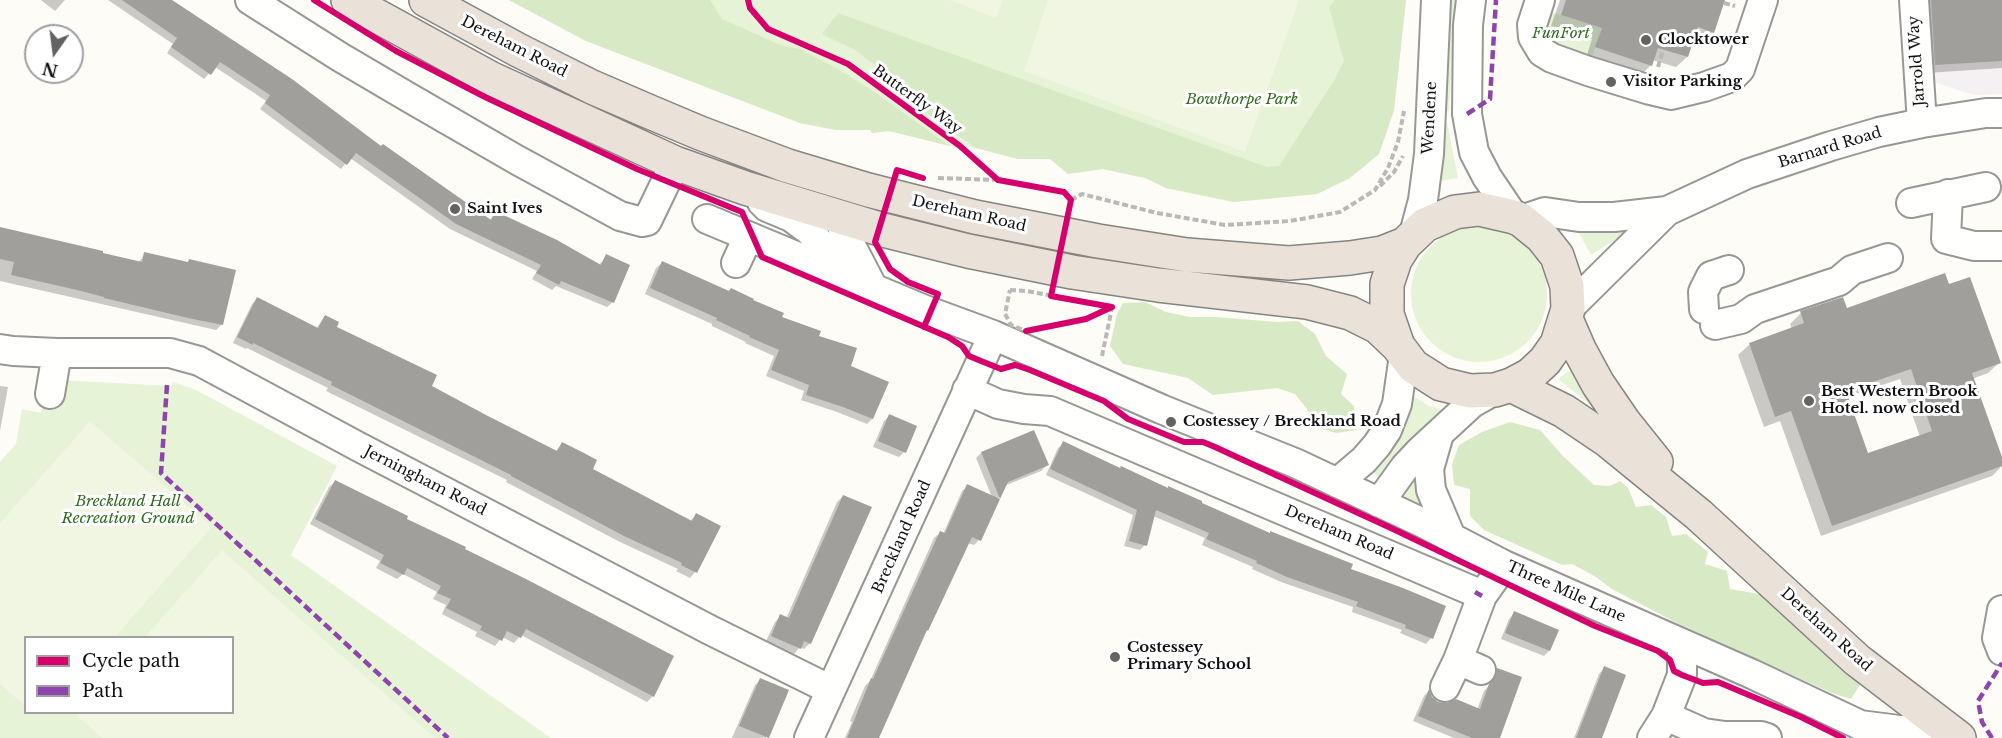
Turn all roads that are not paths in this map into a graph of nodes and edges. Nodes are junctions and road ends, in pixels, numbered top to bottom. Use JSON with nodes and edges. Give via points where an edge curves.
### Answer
{"nodes":[{"id":1,"x":250,"y":0,"type":"edge"},
{"id":2,"x":348,"y":0,"type":"edge"},
{"id":3,"x":426,"y":0,"type":"edge"},
{"id":4,"x":1436,"y":0,"type":"edge"},
{"id":5,"x":1471,"y":0,"type":"edge"},
{"id":6,"x":1540,"y":0,"type":"edge"},
{"id":7,"x":1763,"y":0,"type":"edge"},
{"id":8,"x":1914,"y":0,"type":"edge"},
{"id":9,"x":2002,"y":113,"type":"edge"},
{"id":10,"x":1922,"y":123,"type":"junction"},
{"id":11,"x":732,"y":146,"type":"junction"},
{"id":12,"x":675,"y":163,"type":"junction"},
{"id":13,"x":745,"y":188,"type":"junction"},
{"id":14,"x":1986,"y":188,"type":"dead end"},
{"id":15,"x":1948,"y":194,"type":"junction"},
{"id":16,"x":1911,"y":202,"type":"dead end"},
{"id":17,"x":1667,"y":211,"type":"junction"},
{"id":18,"x":839,"y":217,"type":"junction"},
{"id":19,"x":1517,"y":218,"type":"junction"},
{"id":20,"x":707,"y":219,"type":"dead end"},
{"id":21,"x":748,"y":237,"type":"junction"},
{"id":22,"x":1410,"y":239,"type":"junction"},
{"id":23,"x":2002,"y":246,"type":"edge"},
{"id":24,"x":1888,"y":258,"type":"dead end"},
{"id":25,"x":736,"y":263,"type":"dead end"},
{"id":26,"x":1729,"y":270,"type":"dead end"},
{"id":27,"x":842,"y":276,"type":"junction"},
{"id":28,"x":873,"y":288,"type":"junction"},
{"id":29,"x":1567,"y":314,"type":"junction"},
{"id":30,"x":993,"y":335,"type":"junction"},
{"id":31,"x":0,"y":349,"type":"edge"},
{"id":32,"x":1401,"y":351,"type":"junction"},
{"id":33,"x":57,"y":353,"type":"junction"},
{"id":34,"x":1503,"y":387,"type":"junction"},
{"id":35,"x":967,"y":390,"type":"junction"},
{"id":36,"x":50,"y":394,"type":"dead end"},
{"id":37,"x":1440,"y":433,"type":"junction"},
{"id":38,"x":1337,"y":483,"type":"junction"},
{"id":39,"x":1378,"y":503,"type":"junction"},
{"id":40,"x":1699,"y":515,"type":"junction"},
{"id":41,"x":1451,"y":537,"type":"junction"},
{"id":42,"x":1504,"y":565,"type":"junction"},
{"id":43,"x":1475,"y":592,"type":"dead end"},
{"id":44,"x":2002,"y":610,"type":"edge"},
{"id":45,"x":1682,"y":645,"type":"junction"},
{"id":46,"x":2002,"y":651,"type":"edge"},
{"id":47,"x":1445,"y":687,"type":"dead end"},
{"id":48,"x":831,"y":690,"type":"junction"},
{"id":49,"x":1659,"y":727,"type":"edge"},
{"id":50,"x":1868,"y":731,"type":"edge"},
{"id":51,"x":1952,"y":733,"type":"edge"},
{"id":52,"x":809,"y":738,"type":"edge"},
{"id":53,"x":1767,"y":738,"type":"edge"}],
"edges":[{"from":1,"to":12,"type":"street","via":[[418,103],[620,216],[647,221]]},
{"from":2,"to":12,"type":"highway","name":"Dereham Road","via":[[490,78]]},
{"from":3,"to":11,"type":"highway","name":"Dereham Road","via":[[592,87]]},
{"from":4,"to":22,"type":"street","name":"Wendene","via":[[1429,154],[1423,200]]},
{"from":5,"to":19,"type":"street","via":[[1467,114],[1474,152]]},
{"from":6,"to":7,"type":"street","via":[[1532,25],[1534,59],[1552,58],[1671,95],[1732,77],[1740,69]]},
{"from":8,"to":10,"type":"street","name":"Jarrold Way"},
{"from":9,"to":10,"type":"street","name":"Barnard Road"},
{"from":10,"to":17,"type":"street","name":"Barnard Road","via":[[1859,137],[1747,174]]},
{"from":11,"to":18,"type":"highway","via":[[742,162],[754,171],[831,198]]},
{"from":11,"to":22,"type":"highway","name":"Dereham Road","via":[[868,190],[952,211],[1186,255],[1289,263],[1382,253]]},
{"from":12,"to":13,"type":"highway","name":"Dereham Road"},
{"from":13,"to":18,"type":"highway","name":"Dereham Road"},
{"from":13,"to":27,"type":"street","name":"Dereham Road","via":[[766,207],[791,217],[810,231]]},
{"from":14,"to":15,"type":"street"},
{"from":15,"to":16,"type":"street"},
{"from":15,"to":23,"type":"street","via":[[1946,239],[1974,246]]},
{"from":17,"to":19,"type":"street","name":"Barnard Road","via":[[1614,217],[1545,212]]},
{"from":17,"to":29,"type":"street","name":"Barnard Road"},
{"from":18,"to":28,"type":"street"},
{"from":18,"to":32,"type":"highway","name":"Dereham Road","via":[[941,245],[1072,272],[1307,302],[1350,313],[1378,327]]},
{"from":19,"to":22,"type":"highway","name":"Dereham Road","via":[[1479,209],[1455,212],[1433,221]]},
{"from":19,"to":29,"type":"highway","name":"Dereham Road","via":[[1542,237],[1557,256],[1567,286]]},
{"from":20,"to":21,"type":"street"},
{"from":21,"to":25,"type":"street"},
{"from":21,"to":27,"type":"street"},
{"from":22,"to":32,"type":"highway","name":"Dereham Road","via":[[1395,260],[1387,285],[1387,314]]},
{"from":24,"to":26,"type":"street","via":[[1852,270],[1839,281],[1755,309],[1741,319],[1709,317],[1703,292],[1711,276]]},
{"from":27,"to":28,"type":"street"},
{"from":28,"to":30,"type":"street"},
{"from":29,"to":34,"type":"highway","name":"Dereham Road","via":[[1557,344],[1545,361],[1530,375]]},
{"from":29,"to":40,"type":"highway","name":"Dereham Road","via":[[1579,349],[1598,384]]},
{"from":30,"to":35,"type":"street","name":"Breckland Road"},
{"from":30,"to":38,"type":"street"},
{"from":31,"to":33,"type":"street","name":"Jerningham Road"},
{"from":32,"to":34,"type":"highway","name":"Dereham Road","via":[[1413,366],[1440,384],[1470,391]]},
{"from":32,"to":38,"type":"street","name":"Dereham Road","via":[[1397,404],[1387,430],[1364,460]]},
{"from":33,"to":36,"type":"street"},
{"from":33,"to":48,"type":"street","name":"Jerningham Road","via":[[170,353],[199,361]]},
{"from":34,"to":37,"type":"street","name":"Dereham Road","via":[[1472,403]]},
{"from":34,"to":40,"type":"highway","name":"Dereham Road","via":[[1564,411]]},
{"from":35,"to":43,"type":"street","name":"Dereham Road","via":[[998,404],[1050,411]]},
{"from":35,"to":48,"type":"street","name":"Breckland Road"},
{"from":37,"to":39,"type":"street","name":"Dereham Road"},
{"from":37,"to":41,"type":"street","via":[[1429,469],[1431,490]]},
{"from":38,"to":39,"type":"street"},
{"from":39,"to":41,"type":"street","name":"Three Mile Lane"},
{"from":40,"to":51,"type":"highway","name":"Dereham Road","via":[[1857,660]]},
{"from":41,"to":42,"type":"street","name":"Three Mile Lane"},
{"from":42,"to":45,"type":"street","name":"Three Mile Lane"},
{"from":42,"to":47,"type":"street","via":[[1482,596],[1469,665]]},
{"from":44,"to":46,"type":"street","via":[[1997,638]]},
{"from":45,"to":49,"type":"street","via":[[1682,675]]},
{"from":45,"to":50,"type":"street","name":"Three Mile Lane"},
{"from":48,"to":52,"type":"street","name":"Breckland Road"},
{"from":49,"to":53,"type":"street"},
{"from":50,"to":51,"type":"street","name":"Three Mile Lane"}]}
